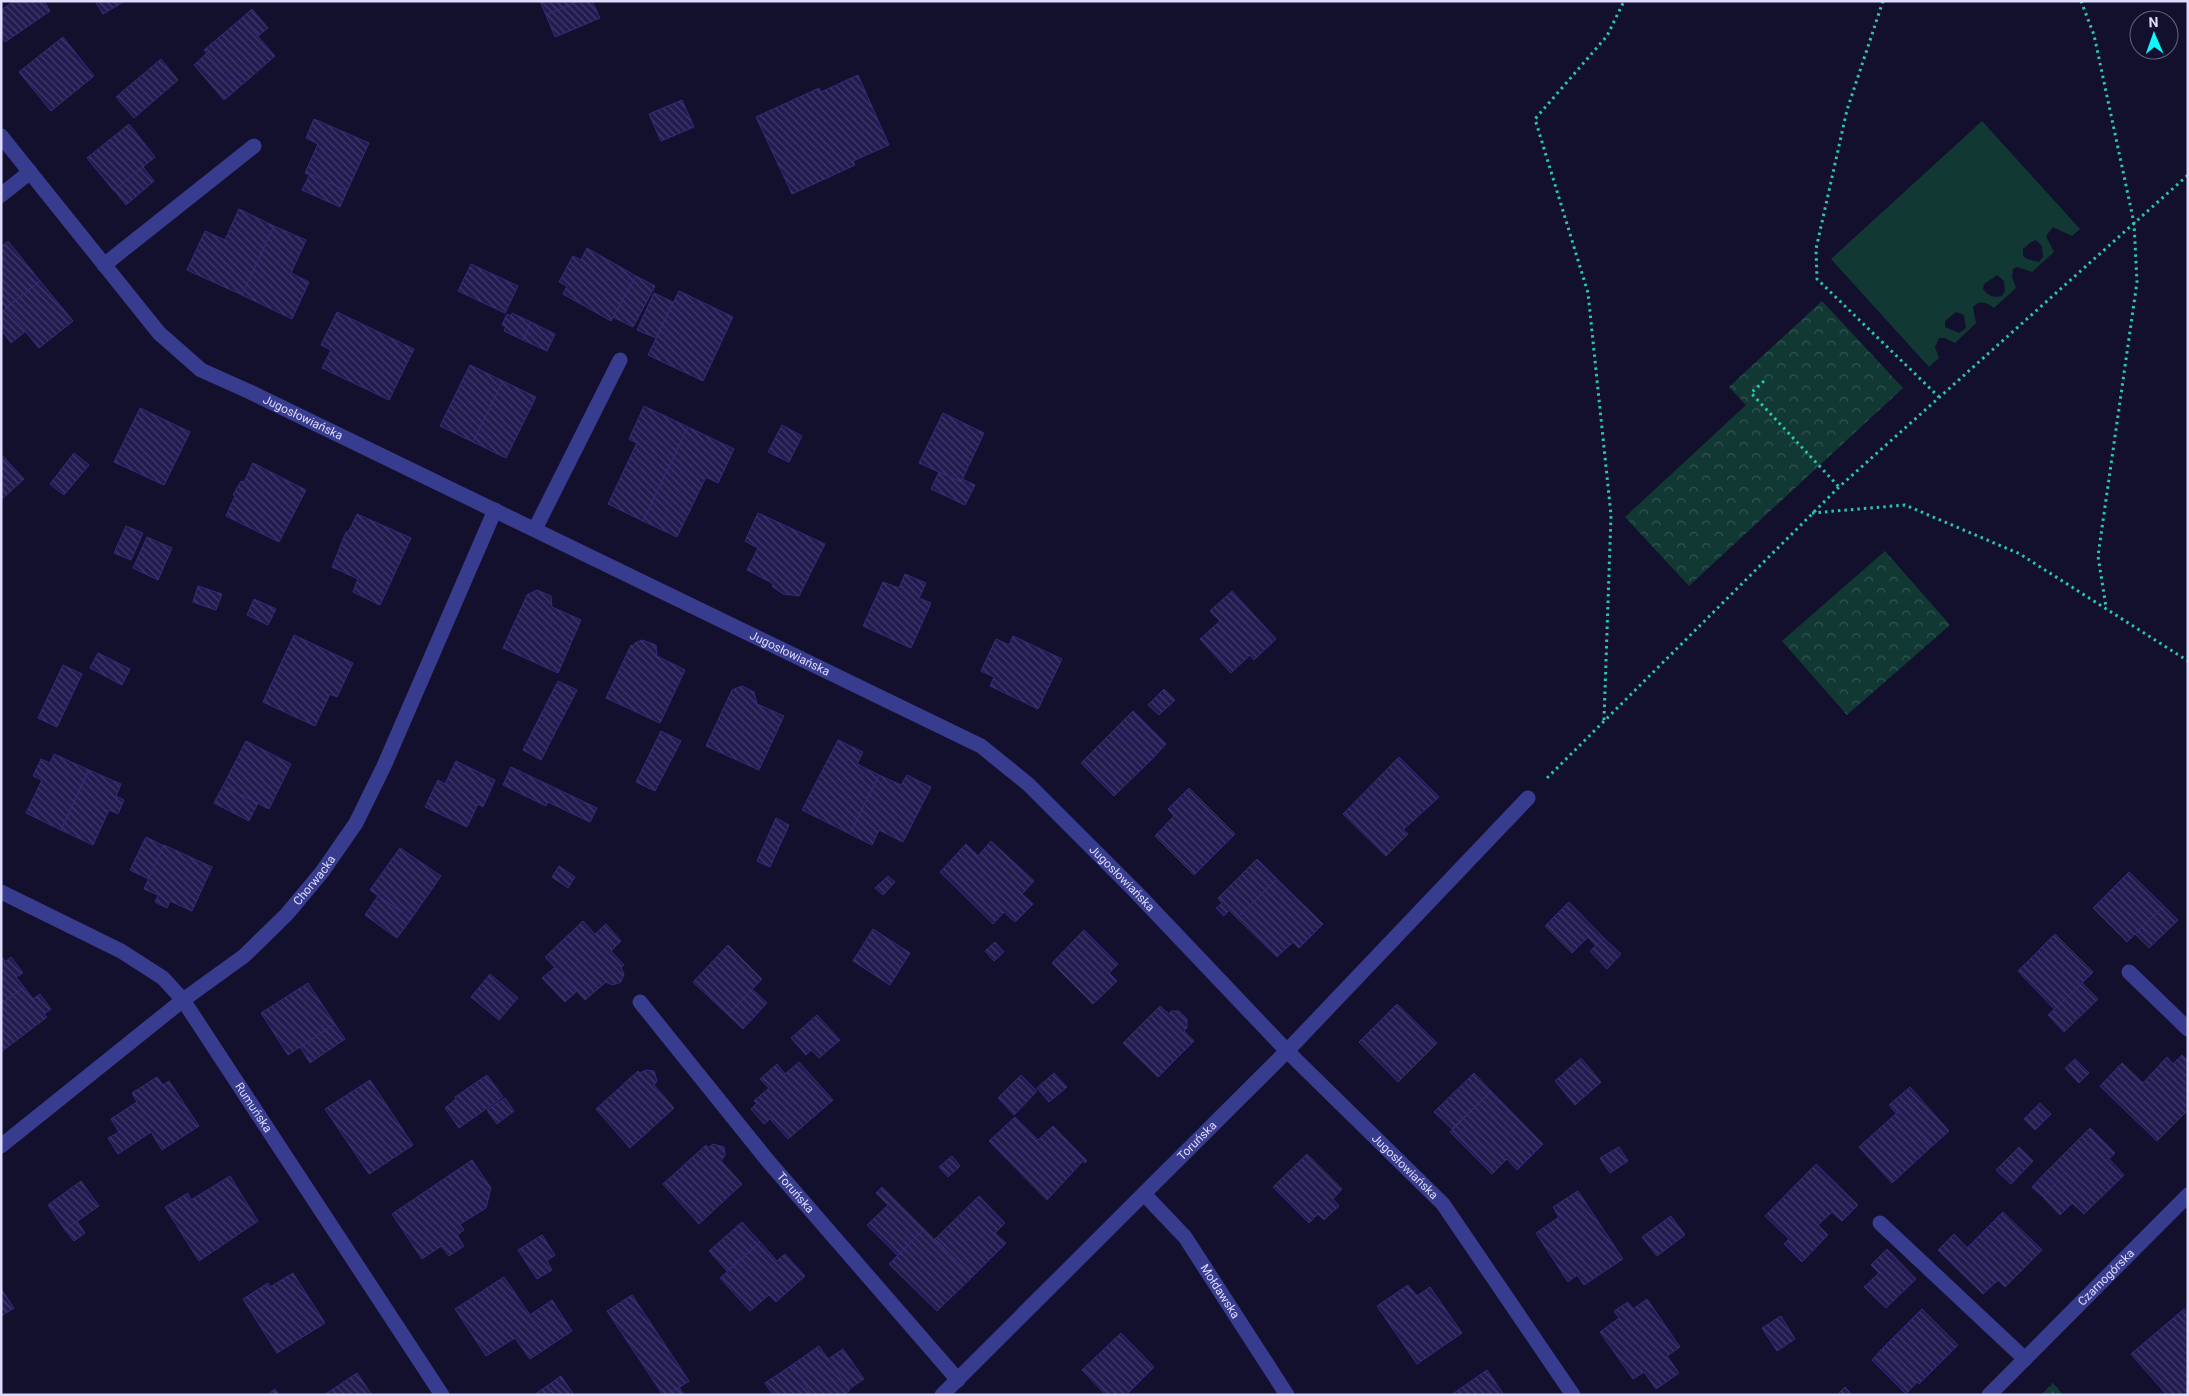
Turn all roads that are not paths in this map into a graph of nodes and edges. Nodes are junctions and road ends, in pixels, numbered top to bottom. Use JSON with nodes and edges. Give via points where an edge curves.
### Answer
{"nodes":[{"id":1,"x":1,"y":136,"type":"edge"},
{"id":2,"x":254,"y":146,"type":"dead end"},
{"id":3,"x":30,"y":172,"type":"junction"},
{"id":4,"x":1,"y":195,"type":"edge"},
{"id":5,"x":104,"y":265,"type":"junction"},
{"id":6,"x":620,"y":360,"type":"dead end"},
{"id":7,"x":495,"y":510,"type":"junction"},
{"id":8,"x":535,"y":530,"type":"junction"},
{"id":9,"x":1528,"y":798,"type":"road end"},
{"id":10,"x":1,"y":892,"type":"edge"},
{"id":11,"x":2129,"y":972,"type":"dead end"},
{"id":12,"x":182,"y":1000,"type":"junction"},
{"id":13,"x":640,"y":1002,"type":"dead end"},
{"id":14,"x":2188,"y":1029,"type":"edge"},
{"id":15,"x":1287,"y":1050,"type":"junction"},
{"id":16,"x":1,"y":1146,"type":"edge"},
{"id":17,"x":1144,"y":1194,"type":"junction"},
{"id":18,"x":2188,"y":1195,"type":"edge"},
{"id":19,"x":1880,"y":1223,"type":"dead end"},
{"id":20,"x":2024,"y":1359,"type":"junction"},
{"id":21,"x":958,"y":1380,"type":"junction"},
{"id":22,"x":442,"y":1395,"type":"edge"},
{"id":23,"x":942,"y":1395,"type":"edge"},
{"id":24,"x":1287,"y":1395,"type":"edge"},
{"id":25,"x":1574,"y":1395,"type":"edge"},
{"id":26,"x":1989,"y":1395,"type":"edge"}],
"edges":[{"from":1,"to":3,"type":"street","name":"Jugosłowiańska"},
{"from":2,"to":5,"type":"street"},
{"from":3,"to":4,"type":"street"},
{"from":3,"to":5,"type":"street","name":"Jugosłowiańska"},
{"from":5,"to":7,"type":"street","name":"Jugosłowiańska","via":[[159,333],[201,370]]},
{"from":6,"to":8,"type":"street"},
{"from":7,"to":8,"type":"street","name":"Jugosłowiańska"},
{"from":7,"to":12,"type":"street","name":"Chorwacka","via":[[416,697],[356,823],[322,872],[287,914],[244,956]]},
{"from":8,"to":15,"type":"street","name":"Jugosłowiańska","via":[[981,746],[1028,784]]},
{"from":9,"to":15,"type":"street","name":"Toruńska"},
{"from":10,"to":12,"type":"street","name":"Rumuńska","via":[[121,951],[163,978]]},
{"from":11,"to":14,"type":"street"},
{"from":12,"to":16,"type":"street","name":"Chorwacka"},
{"from":12,"to":22,"type":"street","name":"Rumuńska"},
{"from":13,"to":21,"type":"street","name":"Toruńska","via":[[768,1162]]},
{"from":15,"to":17,"type":"street","name":"Toruńska"},
{"from":15,"to":25,"type":"street","name":"Jugosłowiańska","via":[[1442,1204]]},
{"from":17,"to":21,"type":"street","name":"Toruńska"},
{"from":17,"to":24,"type":"street","name":"Mołdawska","via":[[1184,1237]]},
{"from":18,"to":20,"type":"street","name":"Czarnogórska"},
{"from":19,"to":20,"type":"street"},
{"from":20,"to":26,"type":"street","name":"Czarnogórska"},
{"from":21,"to":23,"type":"street","name":"Toruńska"}]}
